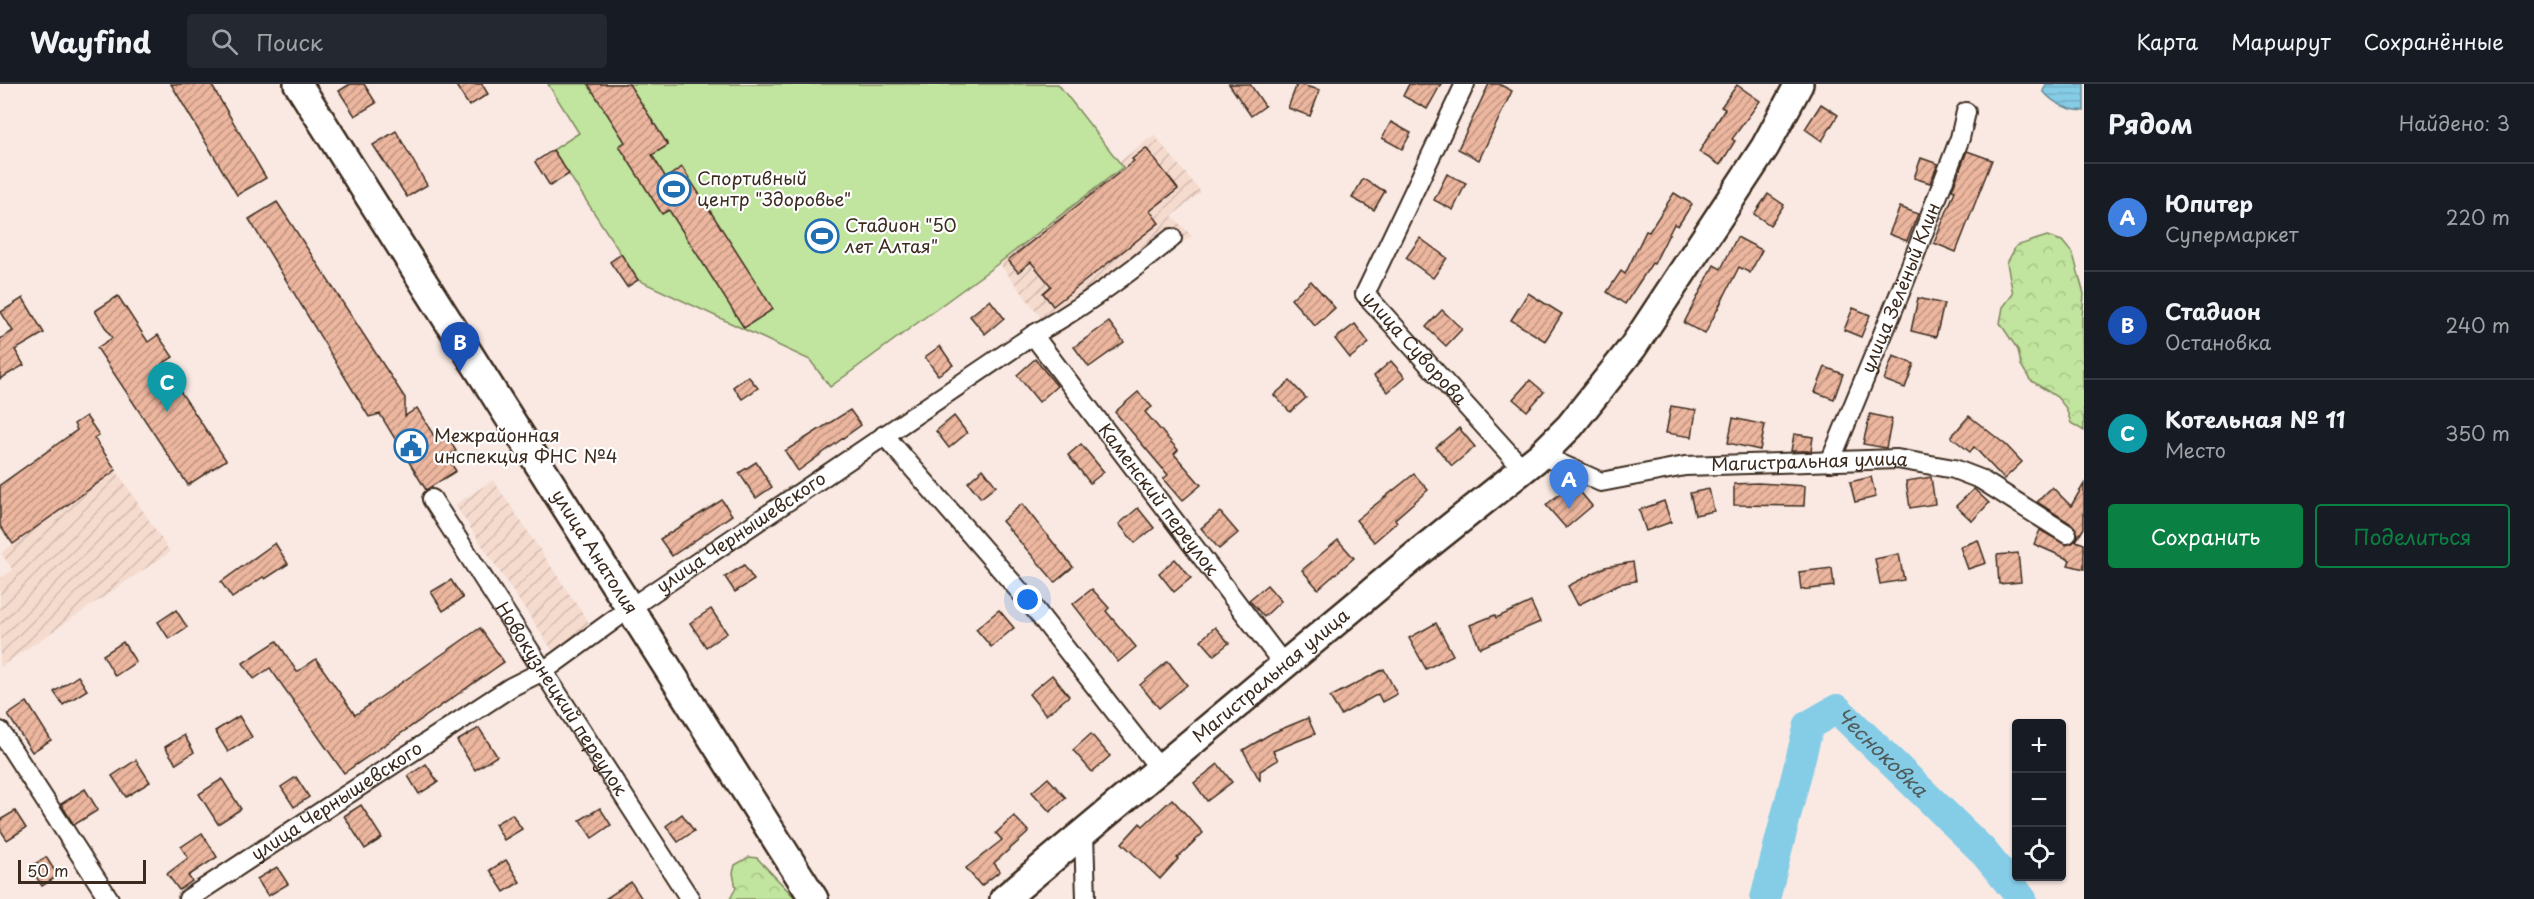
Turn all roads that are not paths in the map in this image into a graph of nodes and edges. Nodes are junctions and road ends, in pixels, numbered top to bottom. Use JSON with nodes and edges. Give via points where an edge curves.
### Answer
{"nodes":[{"id":1,"x":298,"y":84,"type":"edge"},
{"id":2,"x":1465,"y":84,"type":"edge"},
{"id":3,"x":1799,"y":84,"type":"edge"},
{"id":4,"x":1966,"y":112,"type":"dead end"},
{"id":5,"x":1172,"y":238,"type":"dead end"},
{"id":6,"x":1033,"y":335,"type":"junction"},
{"id":7,"x":884,"y":435,"type":"junction"},
{"id":8,"x":1532,"y":462,"type":"junction"},
{"id":9,"x":1830,"y":462,"type":"junction"},
{"id":10,"x":432,"y":498,"type":"dead end"},
{"id":11,"x":2067,"y":534,"type":"dead end"},
{"id":12,"x":630,"y":608,"type":"junction"},
{"id":13,"x":1284,"y":665,"type":"junction"},
{"id":14,"x":545,"y":670,"type":"junction"},
{"id":15,"x":0,"y":731,"type":"edge"},
{"id":16,"x":1159,"y":768,"type":"junction"},
{"id":17,"x":1084,"y":833,"type":"junction"},
{"id":18,"x":685,"y":897,"type":"edge"},
{"id":19,"x":110,"y":899,"type":"edge"},
{"id":20,"x":188,"y":899,"type":"edge"},
{"id":21,"x":814,"y":899,"type":"edge"},
{"id":22,"x":1004,"y":899,"type":"edge"},
{"id":23,"x":1086,"y":899,"type":"edge"}],
"edges":[{"from":1,"to":12,"type":"street","name":"улица Анатолия"},
{"from":2,"to":8,"type":"street","name":"улица Суворова","via":[[1365,294]]},
{"from":3,"to":8,"type":"street","name":"Магистральная улица","via":[[1764,147],[1633,347],[1570,426]]},
{"from":4,"to":9,"type":"street","name":"улица Зелёный Клин","via":[[1960,138],[1904,283]]},
{"from":5,"to":6,"type":"street","name":"улица Чернышевского"},
{"from":6,"to":7,"type":"street","name":"улица Чернышевского"},
{"from":6,"to":13,"type":"street","name":"Каменский переулок"},
{"from":7,"to":12,"type":"street","name":"улица Чернышевского"},
{"from":7,"to":16,"type":"street","via":[[1030,603]]},
{"from":8,"to":9,"type":"street","name":"Магистральная улица","via":[[1601,482],[1684,466]]},
{"from":8,"to":13,"type":"street","name":"Магистральная улица"},
{"from":9,"to":11,"type":"street","name":"Магистральная улица","via":[[1897,459],[1954,469],[1980,479]]},
{"from":10,"to":14,"type":"street","name":"Новокузнецкий переулок"},
{"from":12,"to":14,"type":"street","name":"улица Чернышевского"},
{"from":12,"to":21,"type":"street","name":"улица Анатолия"},
{"from":13,"to":16,"type":"street","name":"Магистральная улица"},
{"from":14,"to":18,"type":"street","name":"Новокузнецкий переулок"},
{"from":14,"to":20,"type":"street","name":"улица Чернышевского","via":[[511,687]]},
{"from":15,"to":19,"type":"street"},
{"from":16,"to":17,"type":"street","name":"Магистральная улица"},
{"from":17,"to":22,"type":"street","name":"Магистральная улица"},
{"from":17,"to":23,"type":"street"}]}
